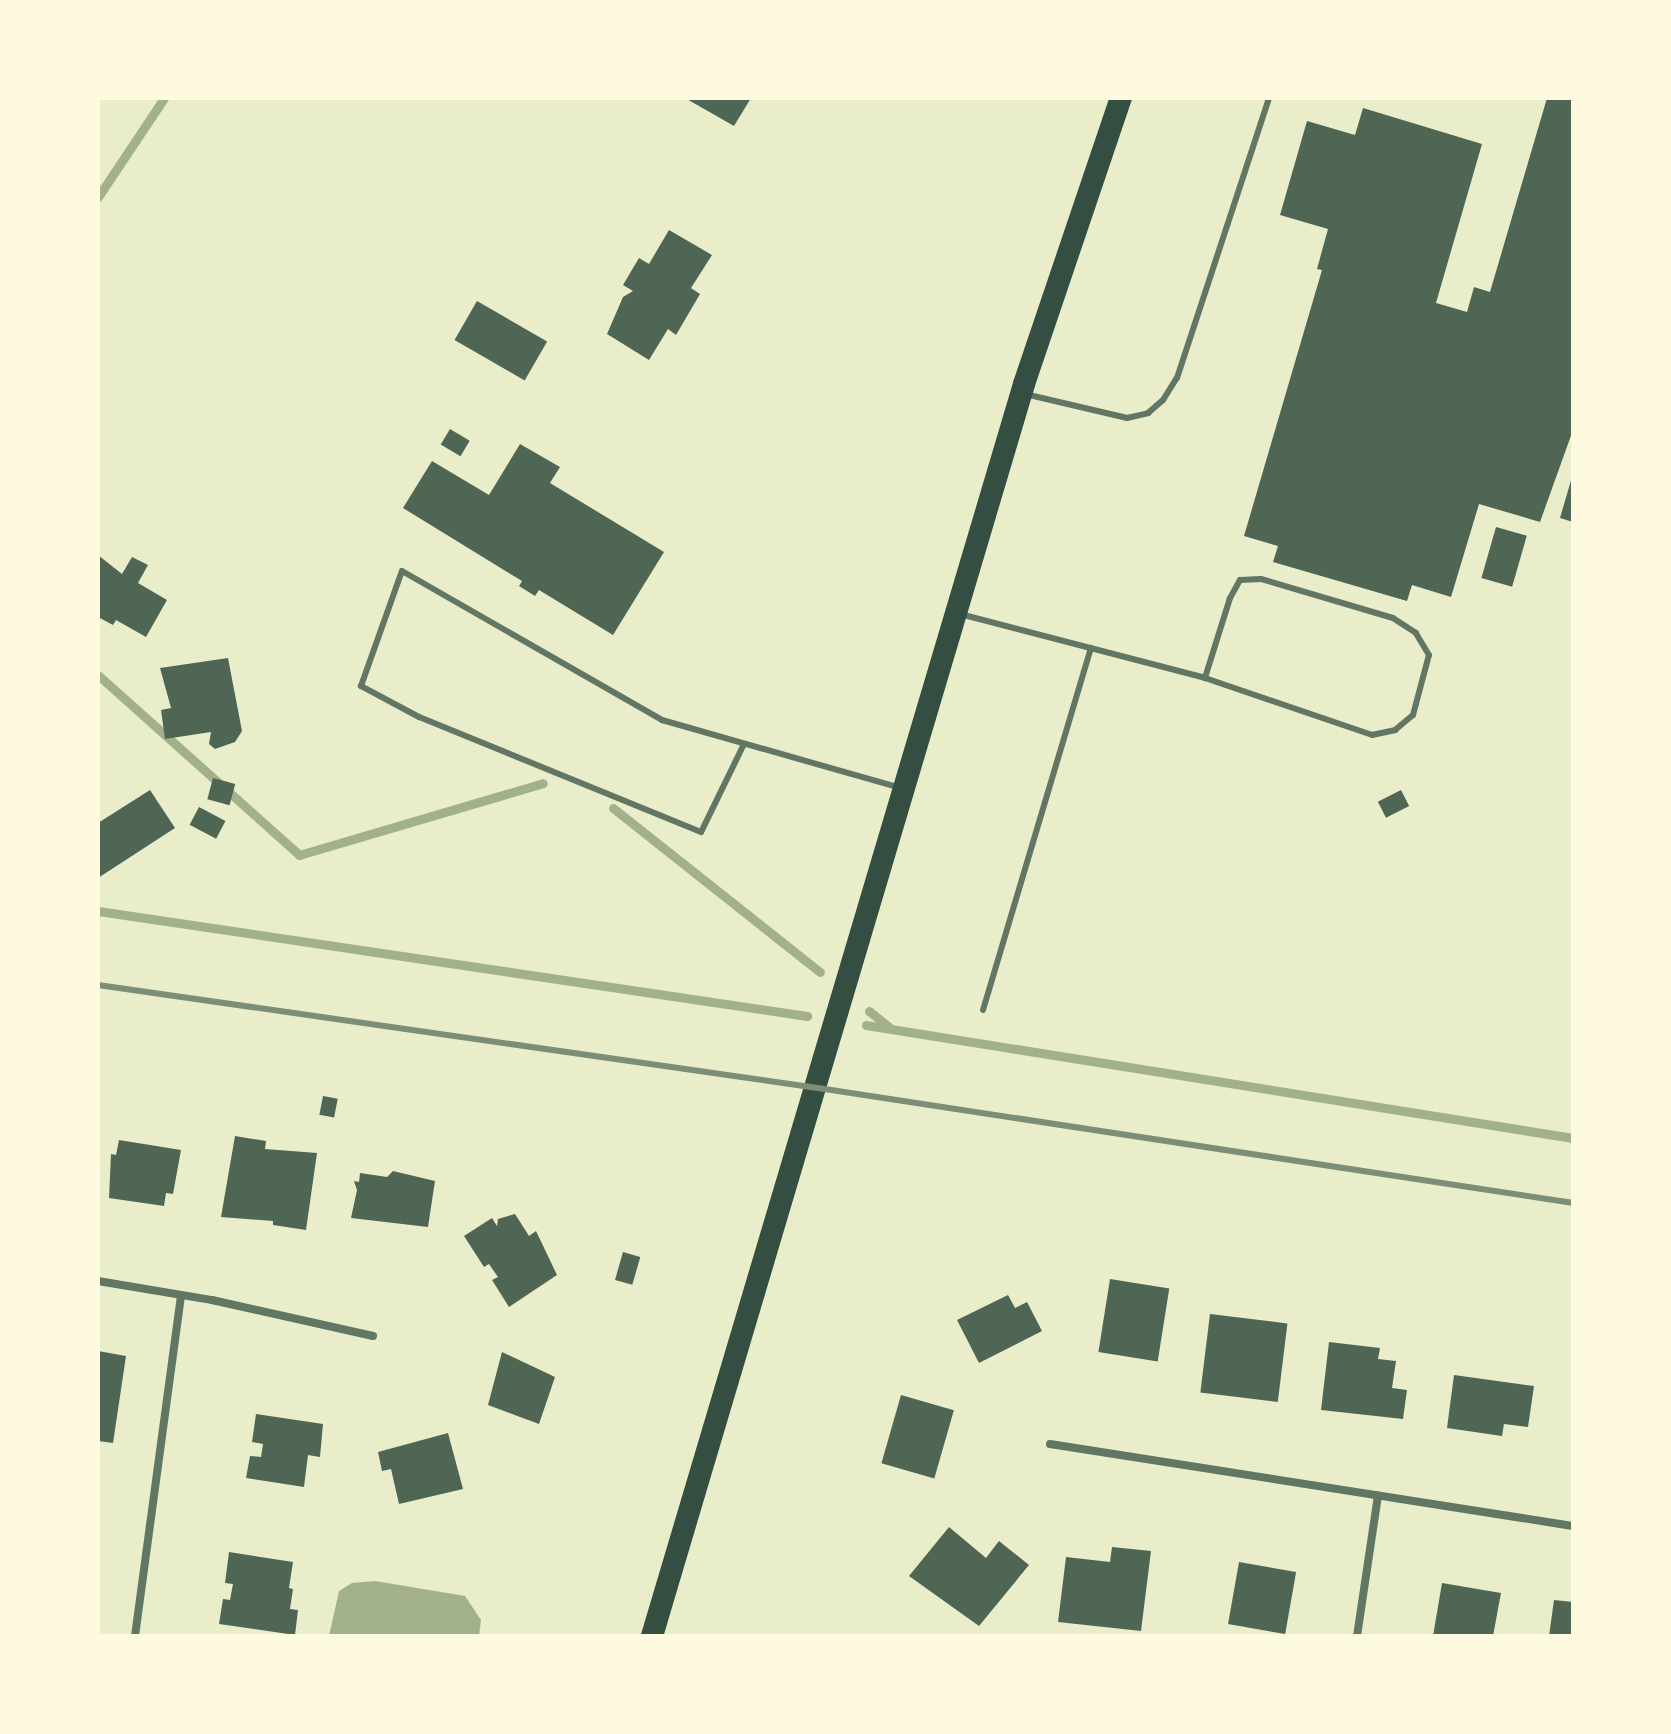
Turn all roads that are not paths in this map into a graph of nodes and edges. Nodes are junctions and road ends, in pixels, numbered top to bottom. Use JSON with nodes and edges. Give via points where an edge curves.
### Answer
{"nodes":[{"id":1,"x":1121,"y":98,"type":"edge"},
{"id":2,"x":1269,"y":98,"type":"edge"},
{"id":3,"x":1022,"y":393,"type":"junction"},
{"id":4,"x":957,"y":614,"type":"junction"},
{"id":5,"x":1091,"y":648,"type":"junction"},
{"id":6,"x":1205,"y":678,"type":"junction"},
{"id":7,"x":744,"y":744,"type":"junction"},
{"id":8,"x":904,"y":789,"type":"junction"},
{"id":9,"x":983,"y":1010,"type":"dead end"},
{"id":10,"x":98,"y":1281,"type":"edge"},
{"id":11,"x":181,"y":1295,"type":"junction"},
{"id":12,"x":373,"y":1336,"type":"dead end"},
{"id":13,"x":1050,"y":1444,"type":"dead end"},
{"id":14,"x":1378,"y":1496,"type":"junction"},
{"id":15,"x":1573,"y":1526,"type":"edge"},
{"id":16,"x":135,"y":1636,"type":"edge"},
{"id":17,"x":652,"y":1636,"type":"edge"},
{"id":18,"x":1357,"y":1636,"type":"edge"}],
"edges":[{"from":1,"to":3,"type":"highway"},
{"from":2,"to":3,"type":"lane","via":[[1177,378],[1163,400],[1148,413],[1127,418]]},
{"from":3,"to":4,"type":"highway"},
{"from":4,"to":5,"type":"lane"},
{"from":4,"to":8,"type":"highway"},
{"from":5,"to":6,"type":"lane"},
{"from":5,"to":9,"type":"lane"},
{"from":6,"to":6,"type":"lane","via":[[1372,735],[1395,730],[1413,715],[1429,655],[1416,633],[1393,618],[1261,579],[1240,580]]},
{"from":7,"to":7,"type":"lane","via":[[662,720],[402,571],[361,686],[419,717],[701,832]]},
{"from":7,"to":8,"type":"lane"},
{"from":8,"to":17,"type":"highway"},
{"from":10,"to":11,"type":"street"},
{"from":11,"to":12,"type":"street"},
{"from":11,"to":16,"type":"street"},
{"from":13,"to":14,"type":"street"},
{"from":14,"to":15,"type":"street"},
{"from":14,"to":18,"type":"street"}]}
